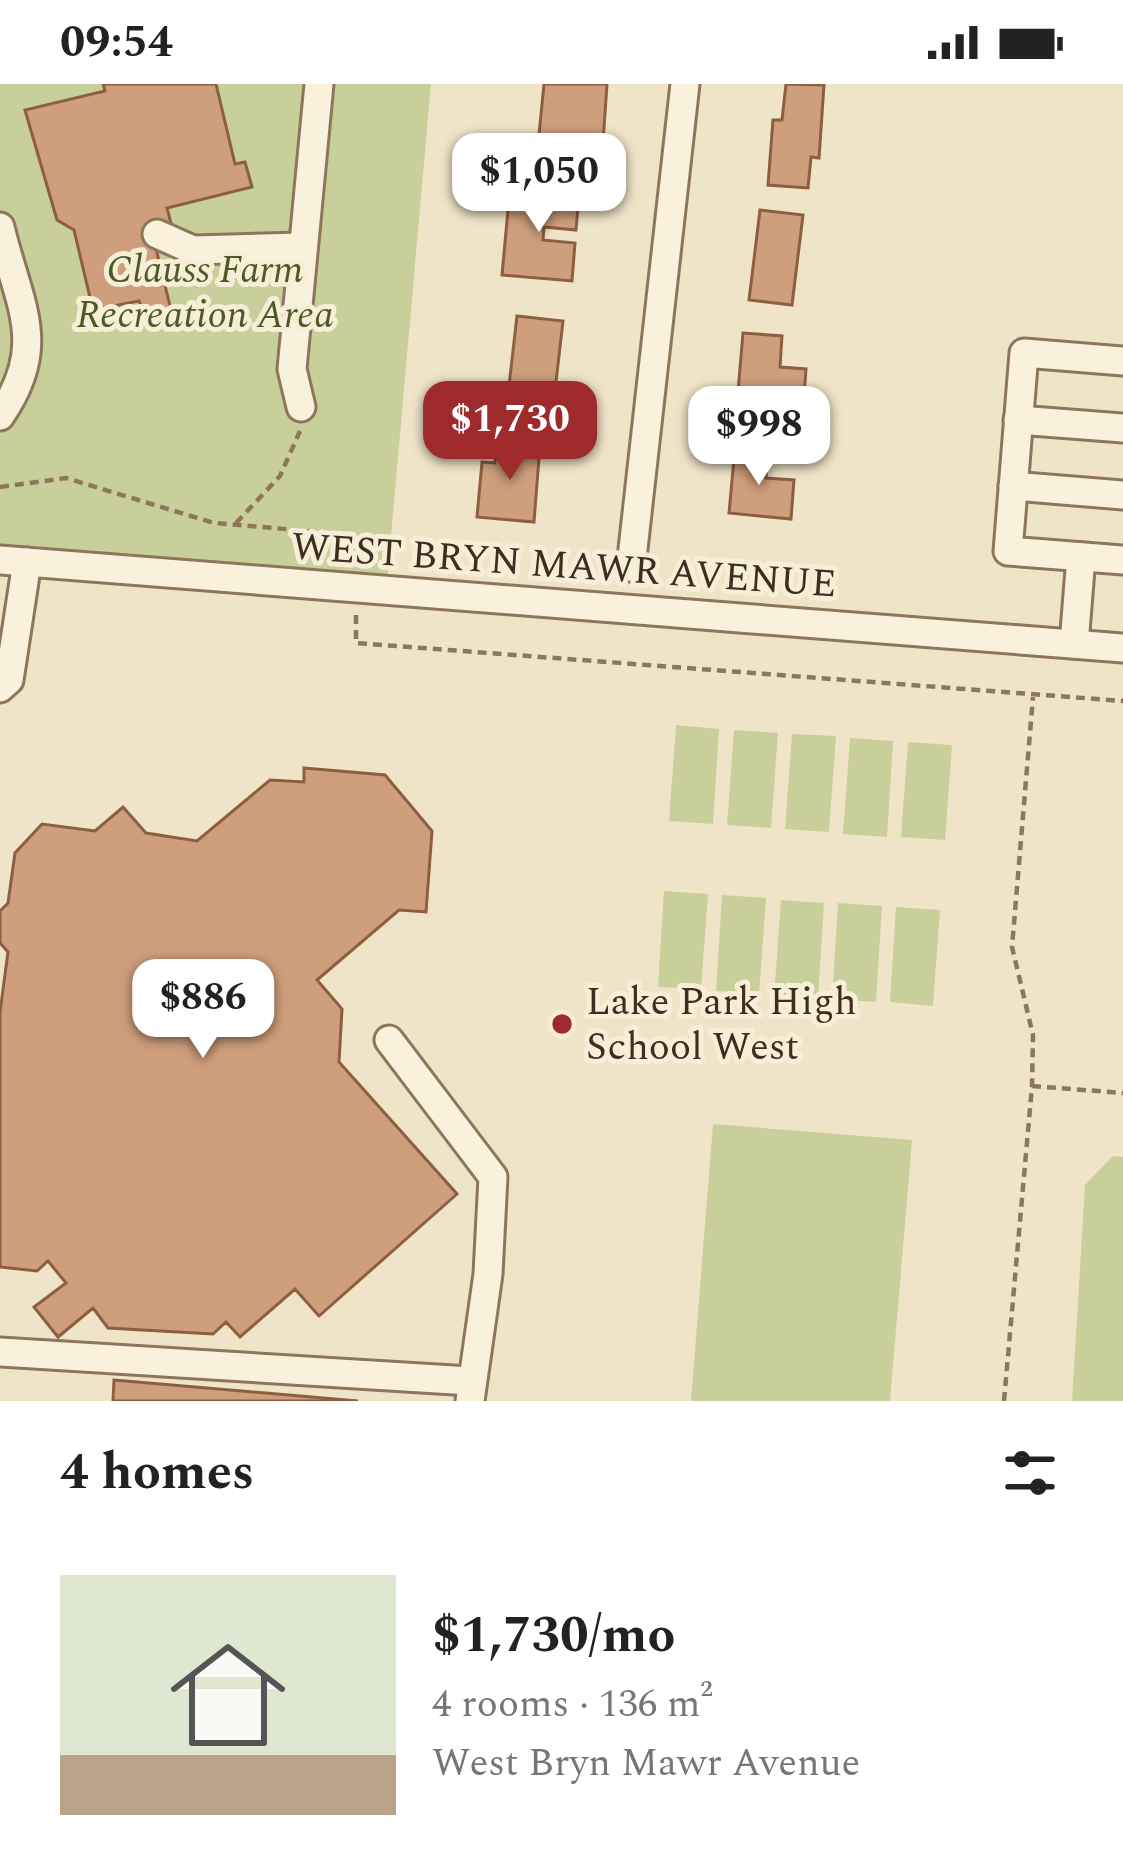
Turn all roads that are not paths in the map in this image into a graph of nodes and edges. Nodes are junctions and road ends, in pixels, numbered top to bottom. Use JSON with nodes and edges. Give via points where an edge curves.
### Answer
{"nodes":[{"id":1,"x":319,"y":84,"type":"edge"},
{"id":2,"x":685,"y":84,"type":"edge"},
{"id":3,"x":0,"y":227,"type":"edge"},
{"id":4,"x":157,"y":234,"type":"dead end"},
{"id":5,"x":300,"y":247,"type":"junction"},
{"id":6,"x":1123,"y":361,"type":"edge"},
{"id":7,"x":302,"y":407,"type":"road end"},
{"id":8,"x":0,"y":416,"type":"edge"},
{"id":9,"x":1018,"y":420,"type":"junction"},
{"id":10,"x":1123,"y":428,"type":"edge"},
{"id":11,"x":1013,"y":486,"type":"junction"},
{"id":12,"x":1123,"y":495,"type":"edge"},
{"id":13,"x":1082,"y":557,"type":"junction"},
{"id":14,"x":1123,"y":560,"type":"edge"},
{"id":15,"x":13,"y":561,"type":"edge"},
{"id":16,"x":631,"y":567,"type":"dead end"},
{"id":17,"x":1074,"y":644,"type":"junction"},
{"id":18,"x":1123,"y":648,"type":"edge"},
{"id":19,"x":0,"y":688,"type":"edge"},
{"id":20,"x":388,"y":1040,"type":"dead end"},
{"id":21,"x":0,"y":1352,"type":"edge"},
{"id":22,"x":470,"y":1391,"type":"edge"}],
"edges":[{"from":1,"to":5,"type":"street"},
{"from":2,"to":16,"type":"street"},
{"from":3,"to":8,"type":"street","via":[[30,338],[22,384]]},
{"from":4,"to":5,"type":"street","via":[[184,257]]},
{"from":5,"to":7,"type":"street","via":[[292,369]]},
{"from":6,"to":9,"type":"street","via":[[1024,353]]},
{"from":9,"to":10,"type":"street"},
{"from":9,"to":11,"type":"street"},
{"from":11,"to":12,"type":"street"},
{"from":11,"to":13,"type":"street","via":[[1008,551]]},
{"from":13,"to":14,"type":"street"},
{"from":13,"to":17,"type":"street"},
{"from":15,"to":17,"type":"street","name":"WEST BRYN MAWR AVENUE"},
{"from":15,"to":19,"type":"street","via":[[9,680]]},
{"from":17,"to":18,"type":"street","name":"WEST BRYN MAWR AVENUE"},
{"from":20,"to":22,"type":"street","via":[[493,1177]]},
{"from":21,"to":22,"type":"street"}]}
